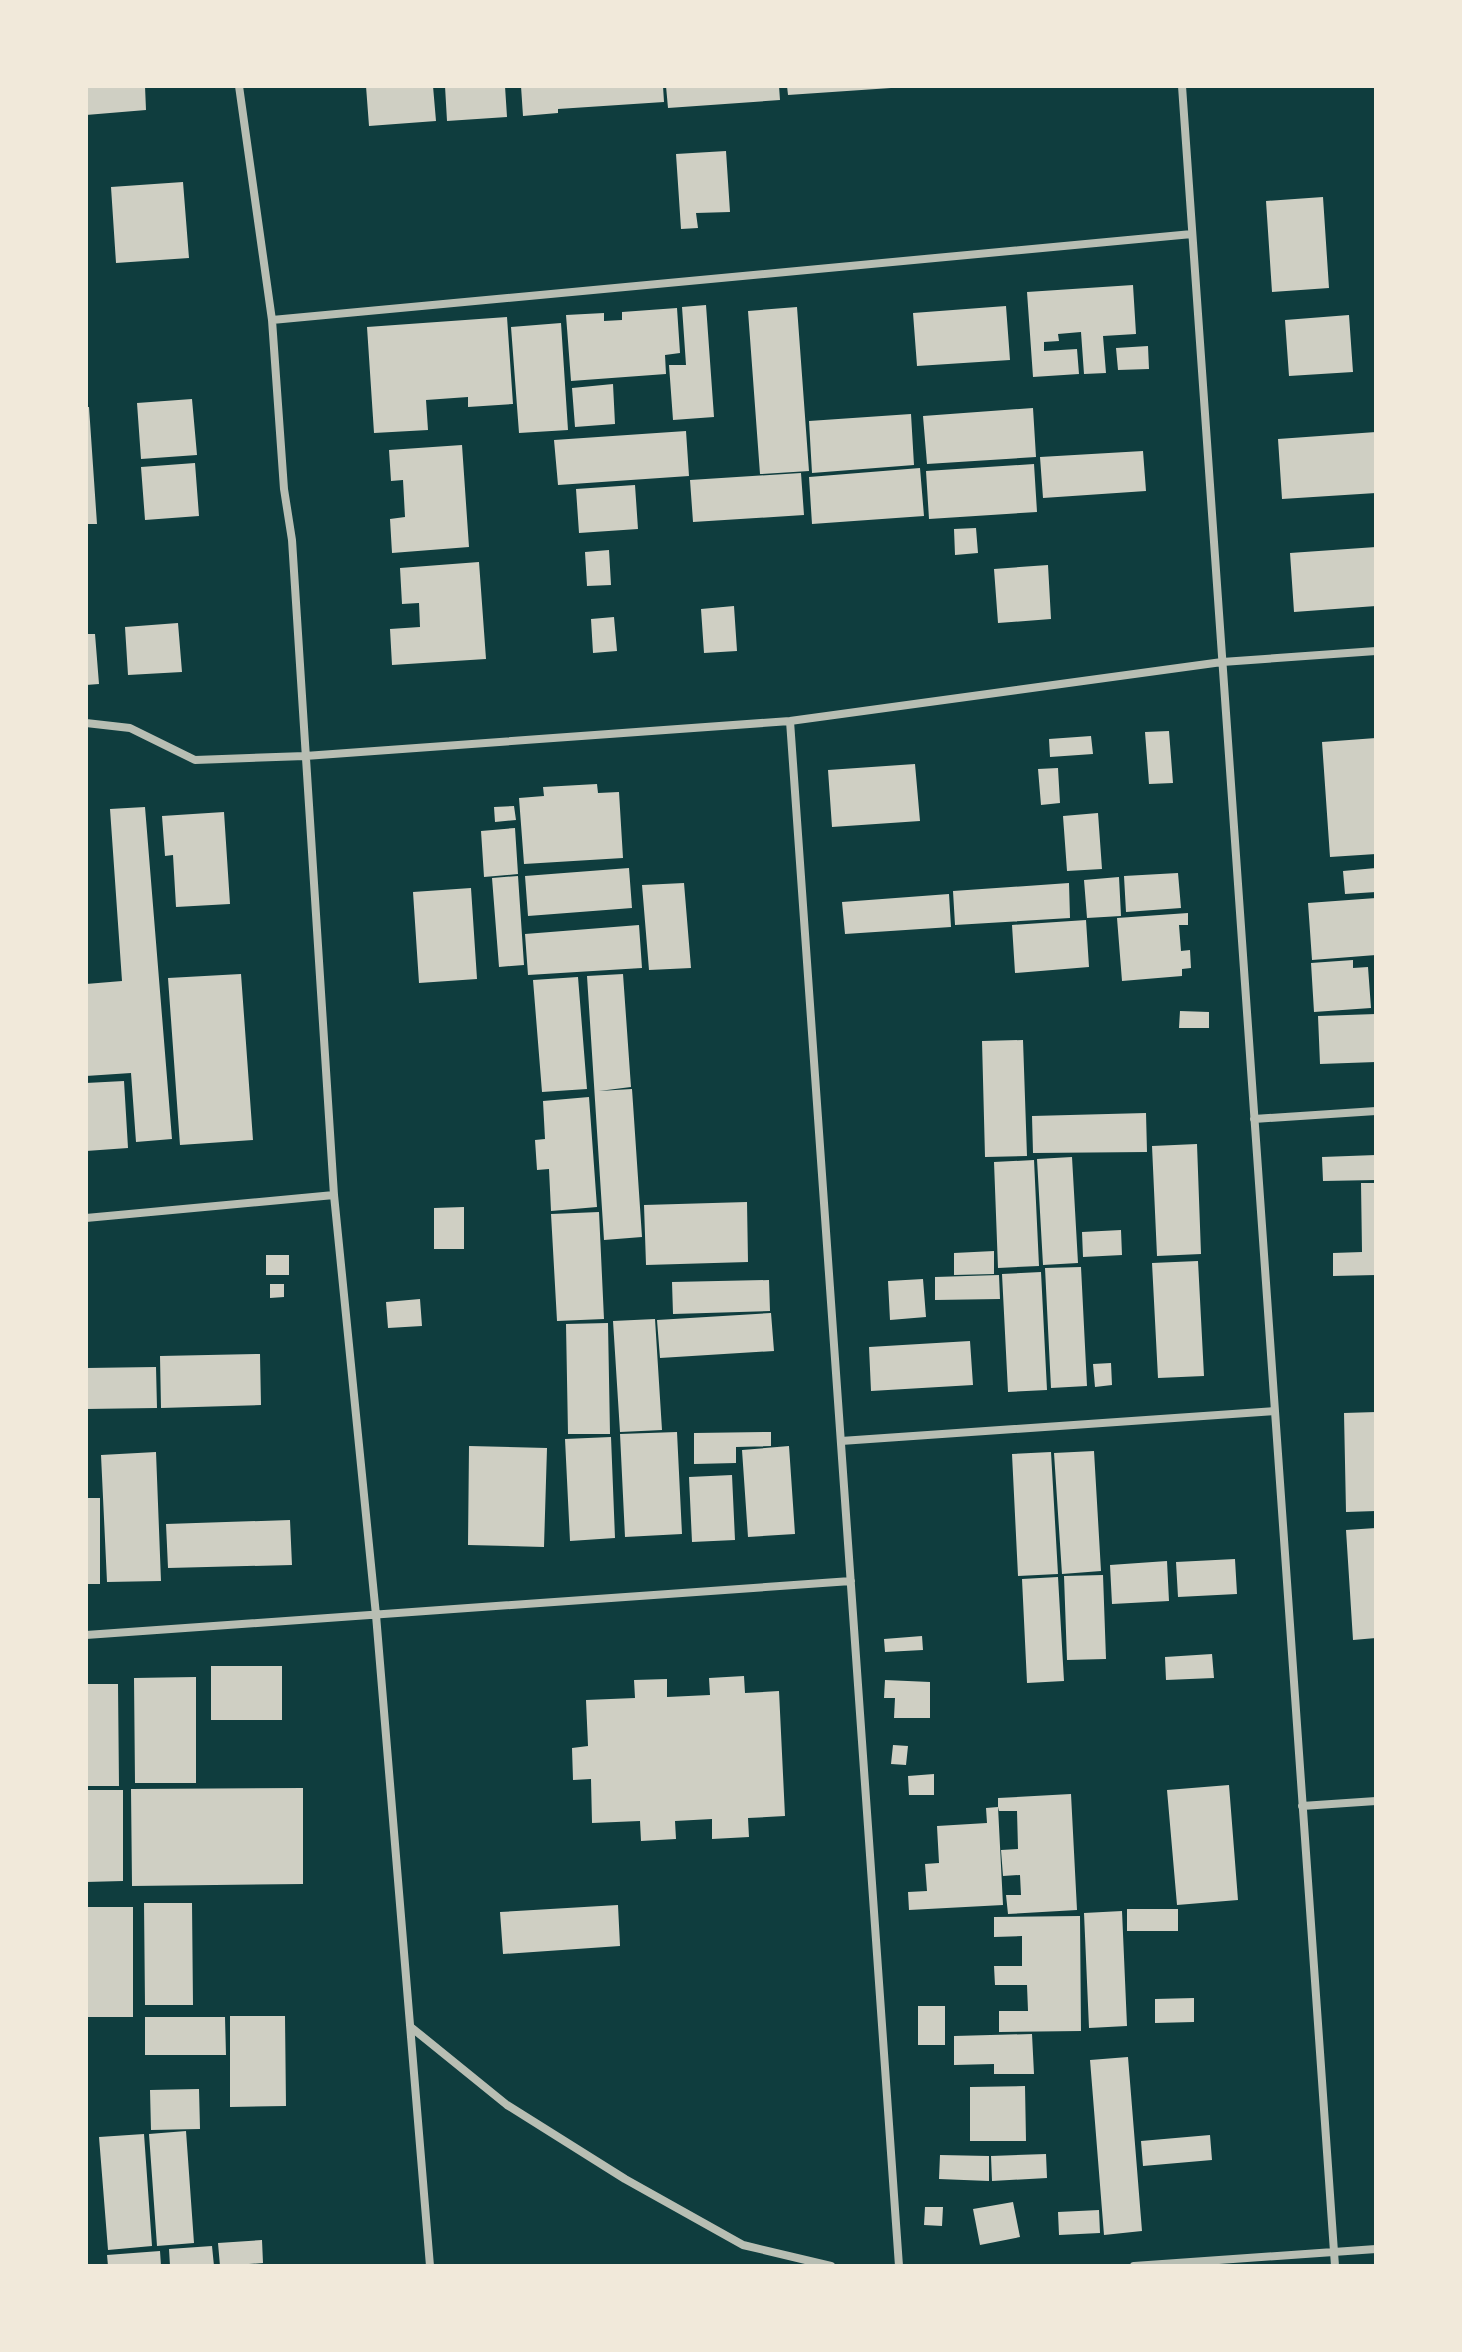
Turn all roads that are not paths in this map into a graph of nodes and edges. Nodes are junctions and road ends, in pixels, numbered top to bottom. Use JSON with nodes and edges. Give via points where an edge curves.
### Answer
{"nodes":[{"id":1,"x":239,"y":86,"type":"edge"},
{"id":2,"x":1182,"y":86,"type":"edge"},
{"id":3,"x":1192,"y":234,"type":"junction"},
{"id":4,"x":272,"y":320,"type":"junction"},
{"id":5,"x":1376,"y":651,"type":"edge"},
{"id":6,"x":1222,"y":662,"type":"junction"},
{"id":7,"x":790,"y":721,"type":"junction"},
{"id":8,"x":86,"y":723,"type":"edge"},
{"id":9,"x":305,"y":756,"type":"junction"},
{"id":10,"x":1376,"y":1111,"type":"edge"},
{"id":11,"x":1254,"y":1119,"type":"junction"},
{"id":12,"x":334,"y":1195,"type":"junction"},
{"id":13,"x":86,"y":1218,"type":"edge"},
{"id":14,"x":1275,"y":1411,"type":"junction"},
{"id":15,"x":841,"y":1441,"type":"junction"},
{"id":16,"x":851,"y":1581,"type":"junction"},
{"id":17,"x":376,"y":1615,"type":"junction"},
{"id":18,"x":86,"y":1635,"type":"edge"},
{"id":19,"x":1376,"y":1801,"type":"edge"},
{"id":20,"x":1302,"y":1806,"type":"junction"},
{"id":21,"x":412,"y":2028,"type":"junction"},
{"id":22,"x":1376,"y":2249,"type":"edge"},
{"id":23,"x":1334,"y":2252,"type":"junction"},
{"id":24,"x":430,"y":2266,"type":"edge"},
{"id":25,"x":831,"y":2266,"type":"edge"},
{"id":26,"x":899,"y":2266,"type":"edge"},
{"id":27,"x":1134,"y":2266,"type":"edge"},
{"id":28,"x":1335,"y":2266,"type":"edge"}],
"edges":[{"from":1,"to":4,"type":"street"},
{"from":2,"to":3,"type":"street"},
{"from":3,"to":4,"type":"street"},
{"from":3,"to":6,"type":"street"},
{"from":4,"to":9,"type":"street"},
{"from":5,"to":6,"type":"street"},
{"from":6,"to":7,"type":"street"},
{"from":6,"to":11,"type":"street"},
{"from":7,"to":9,"type":"street"},
{"from":7,"to":15,"type":"street"},
{"from":8,"to":9,"type":"street","via":[[130,728],[195,760]]},
{"from":9,"to":12,"type":"street"},
{"from":10,"to":11,"type":"street"},
{"from":11,"to":14,"type":"street"},
{"from":12,"to":13,"type":"street"},
{"from":12,"to":17,"type":"street"},
{"from":14,"to":15,"type":"street"},
{"from":14,"to":20,"type":"street"},
{"from":15,"to":16,"type":"street"},
{"from":16,"to":17,"type":"street"},
{"from":16,"to":26,"type":"street"},
{"from":17,"to":18,"type":"street"},
{"from":17,"to":21,"type":"street"},
{"from":19,"to":20,"type":"street"},
{"from":20,"to":23,"type":"street"},
{"from":21,"to":24,"type":"street"},
{"from":21,"to":25,"type":"street","via":[[507,2105],[638,2187],[743,2245]]},
{"from":22,"to":23,"type":"street"},
{"from":23,"to":27,"type":"street"},
{"from":23,"to":28,"type":"street"}]}
